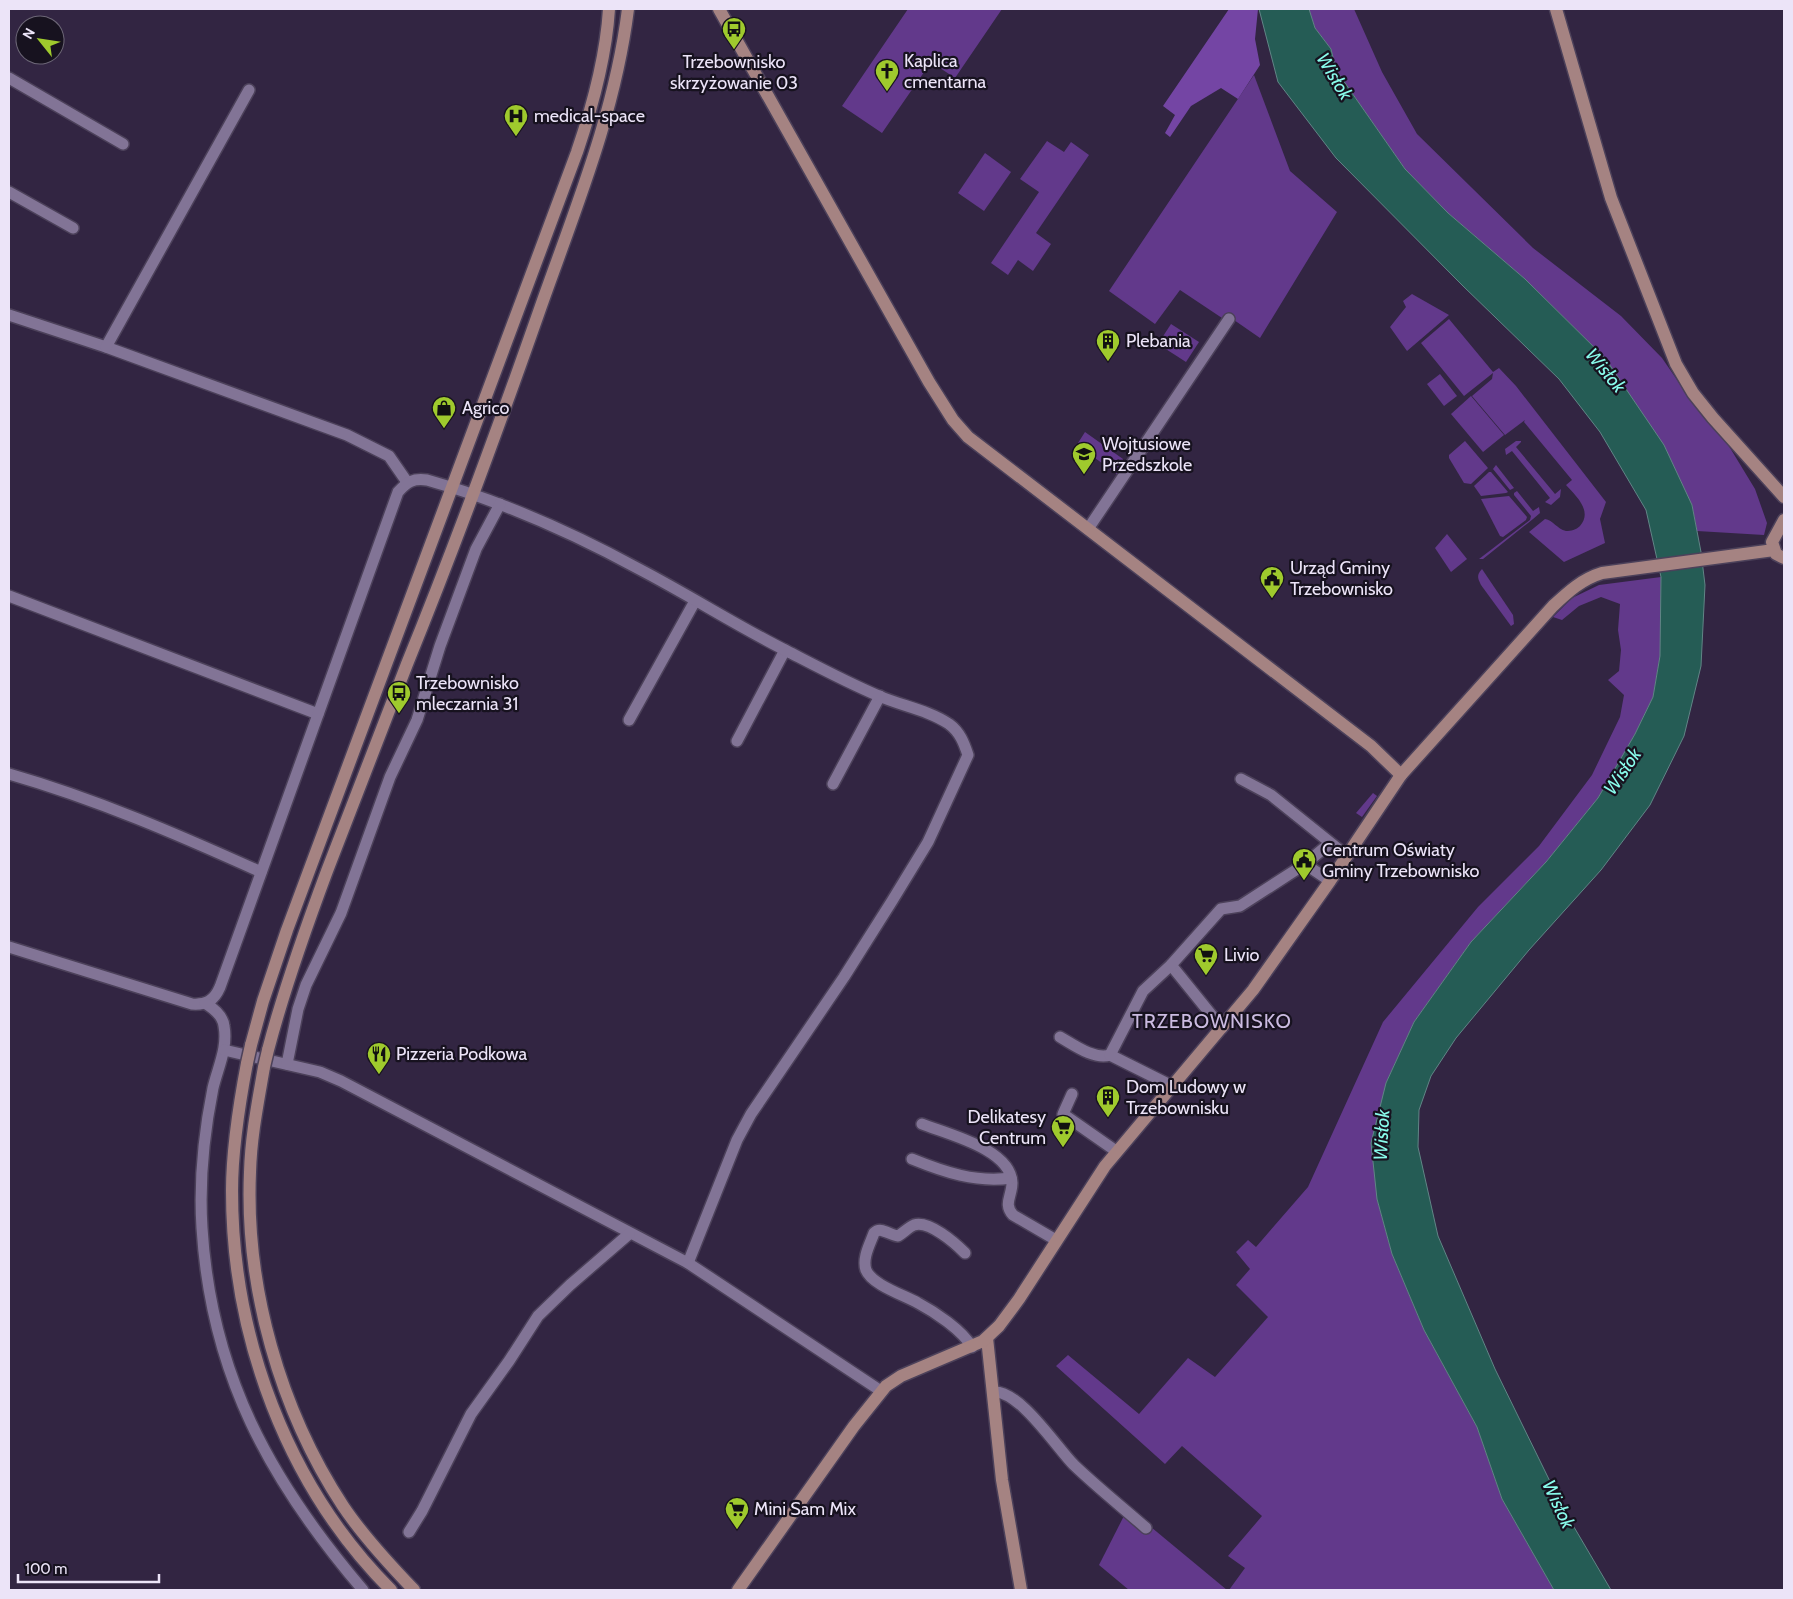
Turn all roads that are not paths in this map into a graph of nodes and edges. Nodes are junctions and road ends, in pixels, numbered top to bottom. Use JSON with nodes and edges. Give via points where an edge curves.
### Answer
{"nodes":[{"id":1,"x":609,"y":9,"type":"edge"},
{"id":2,"x":628,"y":9,"type":"edge"},
{"id":3,"x":719,"y":9,"type":"edge"},
{"id":4,"x":1556,"y":9,"type":"edge"},
{"id":5,"x":9,"y":78,"type":"edge"},
{"id":6,"x":249,"y":90,"type":"dead end"},
{"id":7,"x":123,"y":144,"type":"dead end"},
{"id":8,"x":9,"y":192,"type":"edge"},
{"id":9,"x":73,"y":228,"type":"dead end"},
{"id":10,"x":9,"y":315,"type":"edge"},
{"id":11,"x":1228,"y":318,"type":"dead end"},
{"id":12,"x":106,"y":346,"type":"junction"},
{"id":13,"x":407,"y":482,"type":"junction"},
{"id":14,"x":453,"y":487,"type":"junction"},
{"id":15,"x":472,"y":494,"type":"junction"},
{"id":16,"x":1784,"y":497,"type":"edge"},
{"id":17,"x":500,"y":504,"type":"junction"},
{"id":18,"x":1784,"y":520,"type":"edge"},
{"id":19,"x":1088,"y":529,"type":"junction"},
{"id":20,"x":1781,"y":556,"type":"edge"},
{"id":21,"x":9,"y":596,"type":"edge"},
{"id":22,"x":695,"y":601,"type":"junction"},
{"id":23,"x":785,"y":650,"type":"junction"},
{"id":24,"x":880,"y":696,"type":"junction"},
{"id":25,"x":318,"y":714,"type":"junction"},
{"id":26,"x":629,"y":720,"type":"dead end"},
{"id":27,"x":737,"y":741,"type":"dead end"},
{"id":28,"x":9,"y":774,"type":"edge"},
{"id":29,"x":1401,"y":776,"type":"junction"},
{"id":30,"x":1241,"y":779,"type":"dead end"},
{"id":31,"x":833,"y":784,"type":"dead end"},
{"id":32,"x":1329,"y":844,"type":"junction"},
{"id":33,"x":1346,"y":856,"type":"junction"},
{"id":34,"x":1305,"y":864,"type":"junction"},
{"id":35,"x":261,"y":872,"type":"junction"},
{"id":36,"x":1330,"y":881,"type":"junction"},
{"id":37,"x":9,"y":947,"type":"edge"},
{"id":38,"x":1171,"y":965,"type":"junction"},
{"id":39,"x":205,"y":1003,"type":"junction"},
{"id":40,"x":1222,"y":1028,"type":"junction"},
{"id":41,"x":1060,"y":1037,"type":"dead end"},
{"id":42,"x":224,"y":1050,"type":"junction"},
{"id":43,"x":1110,"y":1055,"type":"junction"},
{"id":44,"x":287,"y":1064,"type":"junction"},
{"id":45,"x":1172,"y":1086,"type":"junction"},
{"id":46,"x":1072,"y":1094,"type":"dead end"},
{"id":47,"x":922,"y":1124,"type":"dead end"},
{"id":48,"x":1116,"y":1151,"type":"junction"},
{"id":49,"x":912,"y":1159,"type":"dead end"},
{"id":50,"x":1010,"y":1178,"type":"junction"},
{"id":51,"x":629,"y":1234,"type":"junction"},
{"id":52,"x":1056,"y":1240,"type":"junction"},
{"id":53,"x":964,"y":1253,"type":"dead end"},
{"id":54,"x":688,"y":1263,"type":"junction"},
{"id":55,"x":987,"y":1338,"type":"junction"},
{"id":56,"x":972,"y":1347,"type":"junction"},
{"id":57,"x":881,"y":1391,"type":"junction"},
{"id":58,"x":993,"y":1392,"type":"junction"},
{"id":59,"x":1146,"y":1528,"type":"dead end"},
{"id":60,"x":409,"y":1532,"type":"dead end"},
{"id":61,"x":363,"y":1590,"type":"edge"},
{"id":62,"x":391,"y":1590,"type":"edge"},
{"id":63,"x":414,"y":1590,"type":"edge"},
{"id":64,"x":738,"y":1590,"type":"edge"},
{"id":65,"x":1021,"y":1590,"type":"edge"}],
"edges":[{"from":1,"to":14,"type":"street","via":[[589,117]]},
{"from":2,"to":15,"type":"street","via":[[618,74],[601,136]]},
{"from":3,"to":19,"type":"street","via":[[953,420],[968,437]]},
{"from":4,"to":16,"type":"street","via":[[1611,198],[1676,364],[1712,418]]},
{"from":5,"to":7,"type":"street"},
{"from":6,"to":12,"type":"street"},
{"from":8,"to":9,"type":"street"},
{"from":10,"to":12,"type":"street"},
{"from":11,"to":19,"type":"street"},
{"from":12,"to":13,"type":"street","via":[[346,435],[389,456]]},
{"from":13,"to":14,"type":"street","via":[[417,479]]},
{"from":13,"to":25,"type":"street","via":[[398,492]]},
{"from":14,"to":15,"type":"street"},
{"from":14,"to":62,"type":"street","bridge":true,"via":[[263,1001],[238,1112],[232,1190],[235,1254],[245,1315],[255,1355],[282,1428],[322,1504],[349,1542]]},
{"from":15,"to":17,"type":"street"},
{"from":15,"to":63,"type":"street","bridge":true,"via":[[370,756],[279,1006],[254,1123],[250,1172],[250,1212],[261,1308],[296,1420],[325,1477],[350,1514]]},
{"from":17,"to":22,"type":"street","via":[[590,543]]},
{"from":17,"to":44,"type":"street","via":[[476,549],[437,653],[417,720],[390,777],[341,914],[306,985]]},
{"from":18,"to":20,"type":"street","via":[[1772,542]]},
{"from":19,"to":29,"type":"street","via":[[1371,746]]},
{"from":20,"to":29,"type":"street","via":[[1750,554],[1634,568],[1583,580],[1519,643]]},
{"from":21,"to":25,"type":"street"},
{"from":22,"to":23,"type":"street"},
{"from":22,"to":26,"type":"street"},
{"from":23,"to":24,"type":"street"},
{"from":23,"to":27,"type":"street"},
{"from":24,"to":31,"type":"street"},
{"from":24,"to":54,"type":"street","via":[[950,725],[962,738],[968,756],[928,842],[844,977],[751,1114],[737,1140]]},
{"from":25,"to":35,"type":"street"},
{"from":28,"to":35,"type":"street","via":[[176,834]]},
{"from":29,"to":33,"type":"street"},
{"from":30,"to":32,"type":"street","via":[[1290,809]]},
{"from":32,"to":33,"type":"street"},
{"from":32,"to":34,"type":"street"},
{"from":33,"to":36,"type":"street"},
{"from":34,"to":36,"type":"street"},
{"from":34,"to":38,"type":"street","via":[[1240,906],[1221,910]]},
{"from":35,"to":39,"type":"street","via":[[220,987],[215,998]]},
{"from":36,"to":40,"type":"street"},
{"from":37,"to":39,"type":"street","via":[[192,1004]]},
{"from":38,"to":40,"type":"street"},
{"from":38,"to":43,"type":"street","via":[[1143,991]]},
{"from":39,"to":42,"type":"street","via":[[214,1008],[224,1024]]},
{"from":40,"to":45,"type":"street"},
{"from":41,"to":43,"type":"street","via":[[1090,1053],[1104,1057]]},
{"from":42,"to":44,"type":"street"},
{"from":42,"to":61,"type":"street","via":[[214,1087],[202,1173],[202,1227],[217,1327],[231,1376],[250,1424],[270,1462],[316,1532]]},
{"from":43,"to":45,"type":"street"},
{"from":44,"to":51,"type":"street","via":[[341,1081]]},
{"from":45,"to":48,"type":"street"},
{"from":46,"to":48,"type":"street","via":[[1063,1114]]},
{"from":47,"to":50,"type":"street","via":[[989,1151],[1002,1160]]},
{"from":48,"to":52,"type":"street"},
{"from":49,"to":50,"type":"street","via":[[962,1176]]},
{"from":50,"to":52,"type":"street","via":[[1008,1211]]},
{"from":51,"to":54,"type":"street"},
{"from":51,"to":60,"type":"street","via":[[538,1316],[471,1414]]},
{"from":52,"to":55,"type":"street","via":[[1012,1309]]},
{"from":53,"to":56,"type":"street","via":[[942,1233],[919,1224],[898,1236],[877,1230],[865,1264],[871,1277],[927,1308],[966,1338]]},
{"from":54,"to":57,"type":"street"},
{"from":55,"to":56,"type":"street"},
{"from":55,"to":58,"type":"street"},
{"from":56,"to":57,"type":"street","via":[[901,1376]]},
{"from":57,"to":64,"type":"street"},
{"from":58,"to":59,"type":"street","via":[[1006,1394],[1028,1412],[1073,1464]]},
{"from":58,"to":65,"type":"street","via":[[1002,1480]]}]}
